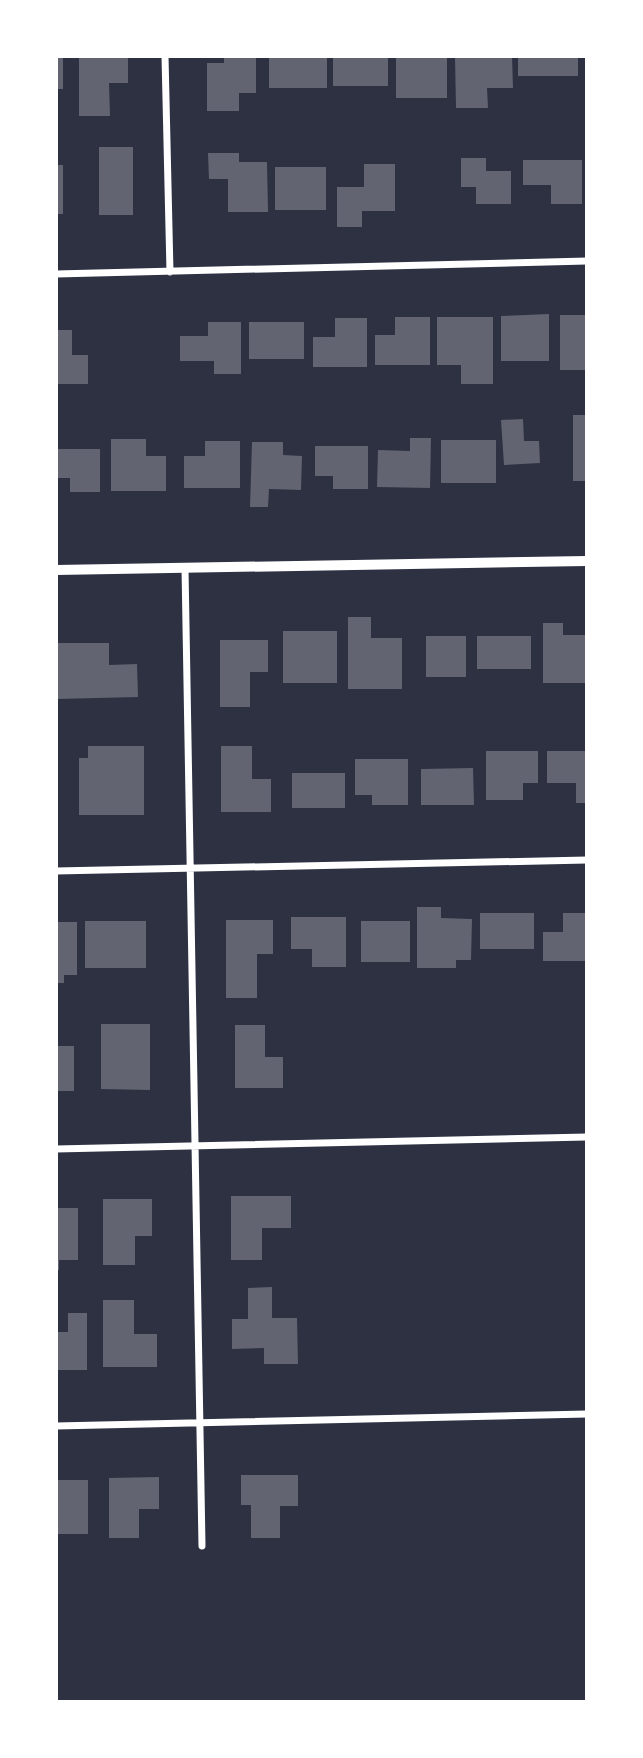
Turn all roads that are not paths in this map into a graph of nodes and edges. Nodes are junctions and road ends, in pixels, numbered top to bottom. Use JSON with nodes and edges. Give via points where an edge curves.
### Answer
{"nodes":[{"id":1,"x":165,"y":56,"type":"edge"},
{"id":2,"x":587,"y":261,"type":"edge"},
{"id":3,"x":170,"y":272,"type":"junction"},
{"id":4,"x":56,"y":274,"type":"edge"},
{"id":5,"x":587,"y":561,"type":"edge"},
{"id":6,"x":186,"y":568,"type":"junction"},
{"id":7,"x":56,"y":570,"type":"edge"},
{"id":8,"x":587,"y":860,"type":"edge"},
{"id":9,"x":191,"y":869,"type":"junction"},
{"id":10,"x":56,"y":871,"type":"edge"},
{"id":11,"x":587,"y":1137,"type":"edge"},
{"id":12,"x":195,"y":1147,"type":"junction"},
{"id":13,"x":56,"y":1150,"type":"edge"},
{"id":14,"x":587,"y":1414,"type":"edge"},
{"id":15,"x":200,"y":1423,"type":"junction"},
{"id":16,"x":56,"y":1426,"type":"edge"},
{"id":17,"x":202,"y":1546,"type":"dead end"}],
"edges":[{"from":1,"to":3,"type":"street"},
{"from":2,"to":3,"type":"street"},
{"from":3,"to":4,"type":"street"},
{"from":5,"to":6,"type":"street"},
{"from":6,"to":7,"type":"street"},
{"from":6,"to":9,"type":"street"},
{"from":8,"to":9,"type":"street"},
{"from":9,"to":10,"type":"street"},
{"from":9,"to":12,"type":"street"},
{"from":11,"to":12,"type":"street"},
{"from":12,"to":13,"type":"street"},
{"from":12,"to":15,"type":"street"},
{"from":14,"to":15,"type":"street"},
{"from":15,"to":16,"type":"street"},
{"from":15,"to":17,"type":"street"}]}
